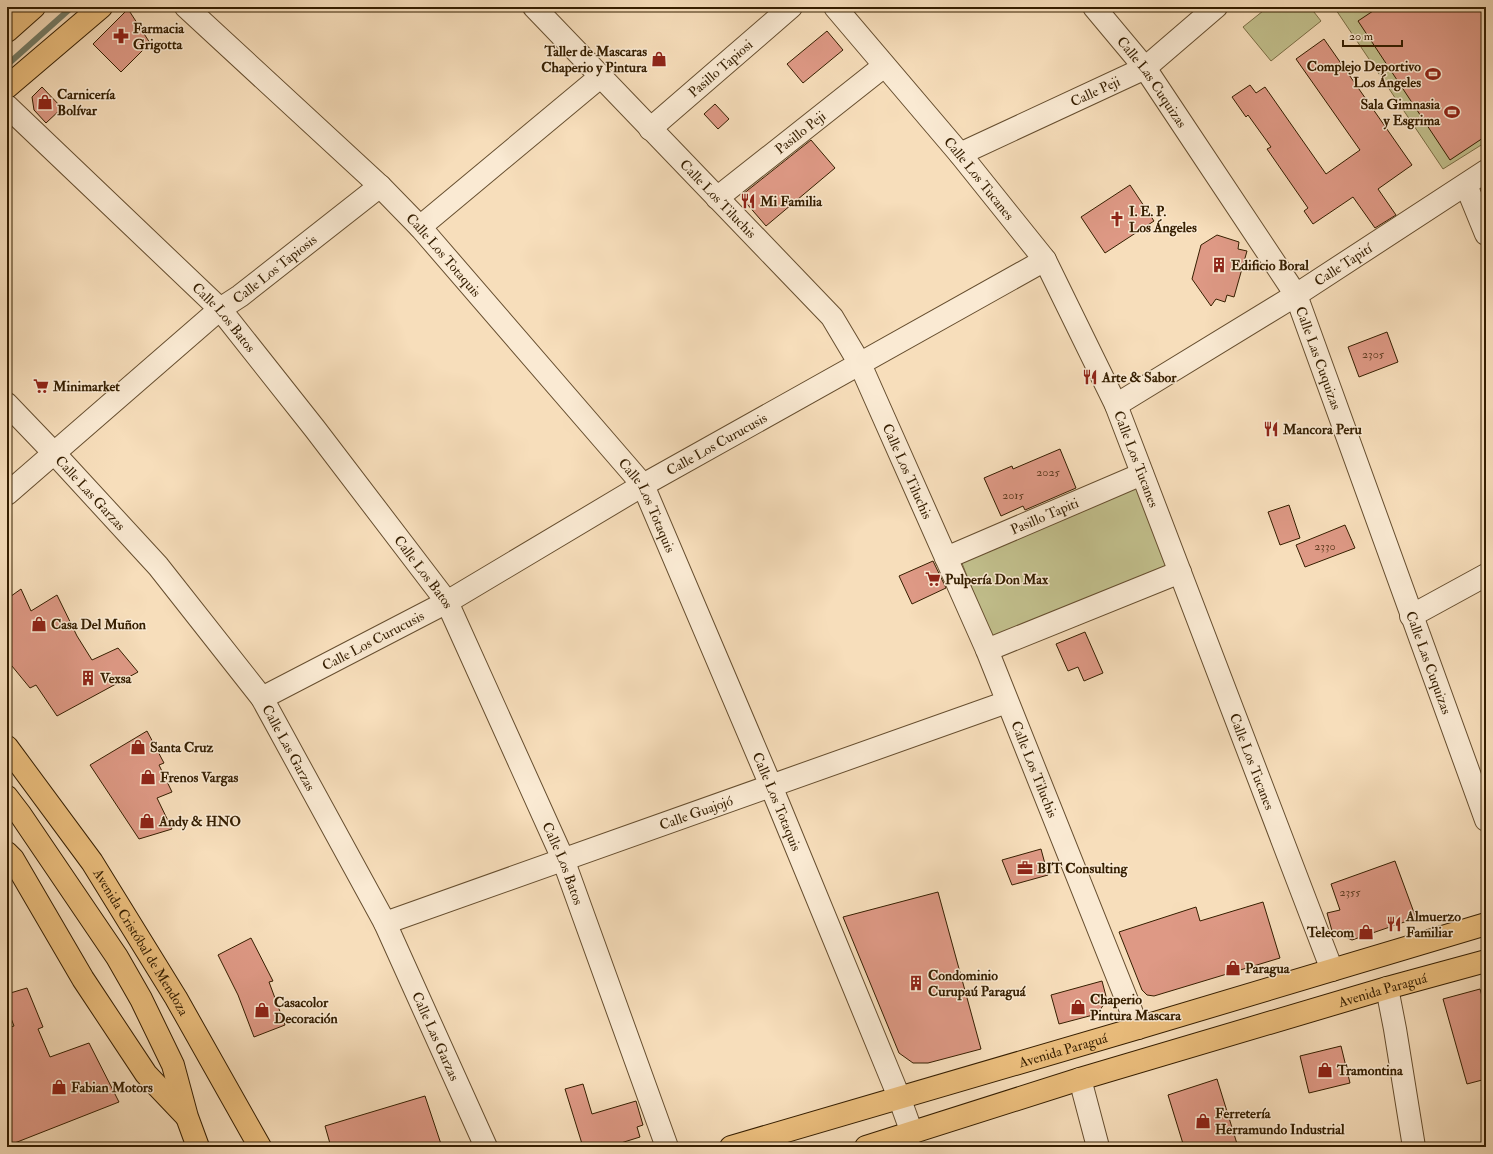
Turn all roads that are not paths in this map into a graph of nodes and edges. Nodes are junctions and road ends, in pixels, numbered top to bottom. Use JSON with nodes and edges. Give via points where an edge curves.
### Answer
{"nodes":[{"id":1,"x":34,"y":7,"type":"edge"},
{"id":2,"x":102,"y":7,"type":"edge"},
{"id":3,"x":186,"y":7,"type":"edge"},
{"id":4,"x":534,"y":7,"type":"edge"},
{"id":5,"x":791,"y":7,"type":"edge"},
{"id":6,"x":835,"y":7,"type":"edge"},
{"id":7,"x":1094,"y":7,"type":"edge"},
{"id":8,"x":1216,"y":7,"type":"edge"},
{"id":9,"x":8,"y":27,"type":"edge"},
{"id":10,"x":884,"y":66,"type":"junction"},
{"id":11,"x":1145,"y":68,"type":"junction"},
{"id":12,"x":600,"y":77,"type":"junction"},
{"id":13,"x":7,"y":88,"type":"edge"},
{"id":14,"x":7,"y":106,"type":"edge"},
{"id":15,"x":650,"y":129,"type":"junction"},
{"id":16,"x":960,"y":154,"type":"junction"},
{"id":17,"x":1486,"y":171,"type":"edge"},
{"id":18,"x":1466,"y":185,"type":"junction"},
{"id":19,"x":380,"y":186,"type":"junction"},
{"id":20,"x":717,"y":198,"type":"junction"},
{"id":21,"x":420,"y":227,"type":"junction"},
{"id":22,"x":1486,"y":234,"type":"edge"},
{"id":23,"x":1045,"y":260,"type":"junction"},
{"id":24,"x":1296,"y":295,"type":"junction"},
{"id":25,"x":220,"y":309,"type":"junction"},
{"id":26,"x":860,"y":364,"type":"junction"},
{"id":27,"x":7,"y":404,"type":"edge"},
{"id":28,"x":1116,"y":405,"type":"junction"},
{"id":29,"x":54,"y":453,"type":"junction"},
{"id":30,"x":1142,"y":474,"type":"junction"},
{"id":31,"x":643,"y":485,"type":"junction"},
{"id":32,"x":7,"y":494,"type":"edge"},
{"id":33,"x":946,"y":558,"type":"junction"},
{"id":34,"x":1180,"y":572,"type":"junction"},
{"id":35,"x":1486,"y":575,"type":"edge"},
{"id":36,"x":447,"y":602,"type":"junction"},
{"id":37,"x":1411,"y":616,"type":"junction"},
{"id":38,"x":987,"y":650,"type":"junction"},
{"id":39,"x":262,"y":698,"type":"junction"},
{"id":40,"x":1007,"y":702,"type":"junction"},
{"id":41,"x":7,"y":747,"type":"edge"},
{"id":42,"x":771,"y":786,"type":"junction"},
{"id":43,"x":7,"y":797,"type":"edge"},
{"id":44,"x":1486,"y":820,"type":"edge"},
{"id":45,"x":9,"y":852,"type":"edge"},
{"id":46,"x":563,"y":859,"type":"junction"},
{"id":47,"x":385,"y":922,"type":"junction"},
{"id":48,"x":1486,"y":924,"type":"edge"},
{"id":49,"x":1486,"y":961,"type":"edge"},
{"id":50,"x":1332,"y":970,"type":"junction"},
{"id":51,"x":1387,"y":988,"type":"junction"},
{"id":52,"x":1138,"y":1028,"type":"junction"},
{"id":53,"x":1080,"y":1079,"type":"junction"},
{"id":54,"x":899,"y":1097,"type":"junction"},
{"id":55,"x":188,"y":1117,"type":"junction"},
{"id":56,"x":246,"y":1122,"type":"junction"},
{"id":57,"x":912,"y":1133,"type":"junction"},
{"id":58,"x":198,"y":1147,"type":"edge"},
{"id":59,"x":260,"y":1147,"type":"edge"},
{"id":60,"x":267,"y":1147,"type":"edge"},
{"id":61,"x":486,"y":1147,"type":"edge"},
{"id":62,"x":667,"y":1147,"type":"edge"},
{"id":63,"x":731,"y":1147,"type":"edge"},
{"id":64,"x":866,"y":1147,"type":"edge"},
{"id":65,"x":1098,"y":1147,"type":"edge"},
{"id":66,"x":1414,"y":1147,"type":"edge"}],
"edges":[{"from":1,"to":9,"type":"main road"},
{"from":2,"to":13,"type":"main road"},
{"from":3,"to":19,"type":"street","name":"Calle Los Totaquis"},
{"from":4,"to":12,"type":"street","name":"Calle Los Tiluchis"},
{"from":5,"to":15,"type":"street","name":"Pasillo Tapiosi"},
{"from":6,"to":10,"type":"street","name":"Calle Los Tucanes"},
{"from":7,"to":11,"type":"street","name":"Calle Las Cuquizas"},
{"from":8,"to":11,"type":"street","name":"Calle Peji"},
{"from":10,"to":16,"type":"street","name":"Calle Los Tucanes"},
{"from":10,"to":20,"type":"street","name":"Pasillo Peji"},
{"from":11,"to":16,"type":"street","name":"Calle Peji"},
{"from":11,"to":24,"type":"street","name":"Calle Las Cuquizas"},
{"from":12,"to":15,"type":"street","name":"Calle Los Tiluchis"},
{"from":12,"to":21,"type":"street"},
{"from":14,"to":25,"type":"street","name":"Calle Los Batos"},
{"from":15,"to":20,"type":"street","name":"Calle Los Tiluchis"},
{"from":16,"to":23,"type":"street","name":"Calle Los Tucanes"},
{"from":17,"to":18,"type":"street","name":"Calle Tapití"},
{"from":18,"to":22,"type":"street"},
{"from":18,"to":24,"type":"street","name":"Calle Tapití"},
{"from":19,"to":21,"type":"street","name":"Calle Los Totaquis"},
{"from":19,"to":25,"type":"street","name":"Calle Los Tapiosis"},
{"from":20,"to":26,"type":"street","name":"Calle Los Tiluchis","via":[[832,317]]},
{"from":21,"to":31,"type":"street","name":"Calle Los Totaquis"},
{"from":23,"to":26,"type":"street","name":"Calle Los Curucusis"},
{"from":23,"to":28,"type":"street","name":"Calle Los Tucanes"},
{"from":24,"to":28,"type":"street","name":"Calle Tapití"},
{"from":24,"to":37,"type":"street","name":"Calle Las Cuquizas"},
{"from":25,"to":29,"type":"street","name":"Calle Los Tapiosis"},
{"from":25,"to":36,"type":"street","name":"Calle Los Batos"},
{"from":26,"to":31,"type":"street","name":"Calle Los Curucusis"},
{"from":26,"to":33,"type":"street","name":"Calle Los Tiluchis"},
{"from":27,"to":29,"type":"street","name":"Calle Las Garzas"},
{"from":28,"to":30,"type":"street","name":"Calle Los Tucanes"},
{"from":29,"to":32,"type":"street","name":"Calle Los Tapiosis"},
{"from":29,"to":39,"type":"street","name":"Calle Las Garzas","via":[[158,566]]},
{"from":30,"to":33,"type":"street","name":"Pasillo Tapiti"},
{"from":30,"to":34,"type":"street","name":"Calle Los Tucanes"},
{"from":31,"to":36,"type":"street","name":"Calle Los Curucusis"},
{"from":31,"to":42,"type":"street","name":"Calle Los Totaquis"},
{"from":33,"to":38,"type":"street","name":"Calle Los Tiluchis"},
{"from":34,"to":38,"type":"street"},
{"from":34,"to":50,"type":"street","name":"Calle Los Tucanes"},
{"from":35,"to":37,"type":"street"},
{"from":36,"to":39,"type":"street","name":"Calle Los Curucusis"},
{"from":36,"to":46,"type":"street","name":"Calle Los Batos"},
{"from":37,"to":44,"type":"street","name":"Calle Las Cuquizas"},
{"from":38,"to":40,"type":"street","name":"Calle Los Tiluchis"},
{"from":39,"to":47,"type":"street","name":"Calle Las Garzas"},
{"from":40,"to":42,"type":"street","name":"Calle Guajojó"},
{"from":40,"to":52,"type":"street","name":"Calle Los Tiluchis"},
{"from":41,"to":56,"type":"main road","name":"Avenida Cristóbal de Mendoza","via":[[92,862],[176,998]]},
{"from":42,"to":46,"type":"street","name":"Calle Guajojó"},
{"from":42,"to":54,"type":"street","name":"Calle Los Totaquis"},
{"from":43,"to":55,"type":"main road","name":"Avenida Cristóbal de Mendoza","via":[[141,998],[173,1065]]},
{"from":45,"to":55,"type":"main road","name":"Avenida Cristóbal de Mendoza","via":[[83,979],[146,1074]]},
{"from":46,"to":47,"type":"street","name":"Calle Guajojó"},
{"from":46,"to":62,"type":"street","name":"Calle Los Batos"},
{"from":47,"to":61,"type":"street","name":"Calle Las Garzas"},
{"from":48,"to":50,"type":"main road","name":"Avenida Paraguá"},
{"from":49,"to":51,"type":"main road","name":"Avenida Paraguá"},
{"from":50,"to":52,"type":"main road","name":"Avenida Paraguá"},
{"from":51,"to":53,"type":"main road","name":"Avenida Paraguá"},
{"from":51,"to":66,"type":"street"},
{"from":52,"to":54,"type":"main road","name":"Avenida Paraguá"},
{"from":53,"to":57,"type":"main road","name":"Avenida Paraguá"},
{"from":53,"to":65,"type":"street"},
{"from":54,"to":57,"type":"street","name":"Calle Los Totaquis"},
{"from":54,"to":63,"type":"main road","name":"Avenida Paraguá"},
{"from":55,"to":58,"type":"main road","name":"Avenida Cristóbal de Mendoza"},
{"from":56,"to":59,"type":"main road","name":"Avenida Cristóbal de Mendoza"},
{"from":56,"to":60,"type":"main road"},
{"from":57,"to":64,"type":"main road","name":"Avenida Paraguá"}]}
